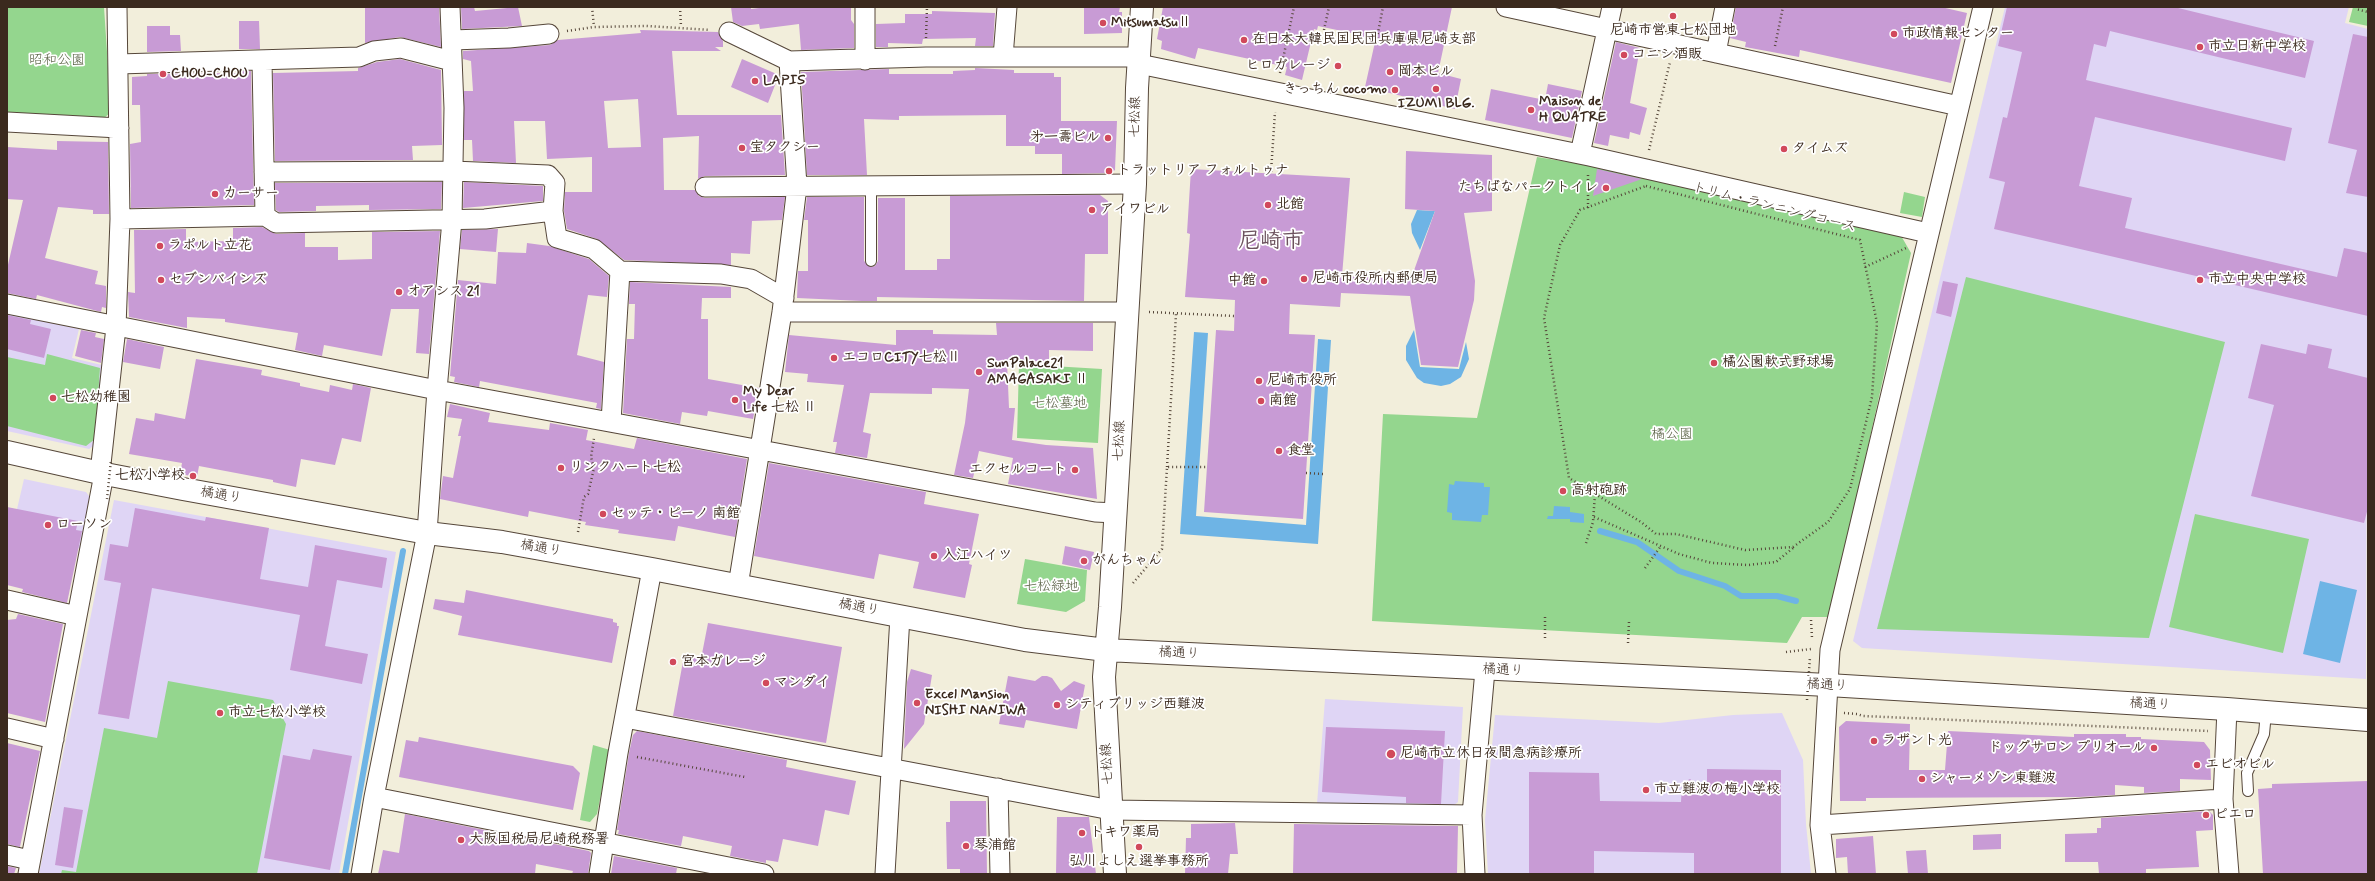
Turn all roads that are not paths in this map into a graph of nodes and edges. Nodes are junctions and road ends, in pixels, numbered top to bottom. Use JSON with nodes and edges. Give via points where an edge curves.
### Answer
{"nodes":[{"id":1,"x":116,"y":7,"type":"edge"},
{"id":2,"x":450,"y":7,"type":"edge"},
{"id":3,"x":864,"y":7,"type":"edge"},
{"id":4,"x":1006,"y":7,"type":"edge"},
{"id":5,"x":1142,"y":7,"type":"edge"},
{"id":6,"x":1506,"y":7,"type":"edge"},
{"id":7,"x":1612,"y":7,"type":"edge"},
{"id":8,"x":1725,"y":7,"type":"edge"},
{"id":9,"x":1983,"y":7,"type":"edge"},
{"id":10,"x":1608,"y":29,"type":"junction"},
{"id":11,"x":728,"y":32,"type":"road end"},
{"id":12,"x":549,"y":34,"type":"road end"},
{"id":13,"x":452,"y":40,"type":"junction"},
{"id":14,"x":1716,"y":54,"type":"junction"},
{"id":15,"x":1003,"y":57,"type":"junction"},
{"id":16,"x":864,"y":60,"type":"junction"},
{"id":17,"x":1139,"y":60,"type":"junction"},
{"id":18,"x":262,"y":61,"type":"junction"},
{"id":19,"x":452,"y":61,"type":"junction"},
{"id":20,"x":789,"y":61,"type":"junction"},
{"id":21,"x":118,"y":64,"type":"junction"},
{"id":22,"x":1959,"y":106,"type":"junction"},
{"id":23,"x":7,"y":122,"type":"edge"},
{"id":24,"x":119,"y":128,"type":"junction"},
{"id":25,"x":1585,"y":155,"type":"junction"},
{"id":26,"x":453,"y":171,"type":"junction"},
{"id":27,"x":264,"y":172,"type":"junction"},
{"id":28,"x":1135,"y":184,"type":"junction"},
{"id":29,"x":871,"y":185,"type":"junction"},
{"id":30,"x":797,"y":186,"type":"junction"},
{"id":31,"x":705,"y":187,"type":"dead end"},
{"id":32,"x":553,"y":211,"type":"junction"},
{"id":33,"x":265,"y":216,"type":"junction"},
{"id":34,"x":120,"y":219,"type":"junction"},
{"id":35,"x":452,"y":220,"type":"junction"},
{"id":36,"x":1928,"y":233,"type":"junction"},
{"id":37,"x":871,"y":261,"type":"dead end"},
{"id":38,"x":620,"y":271,"type":"junction"},
{"id":39,"x":7,"y":304,"type":"edge"},
{"id":40,"x":783,"y":305,"type":"junction"},
{"id":41,"x":1127,"y":312,"type":"junction"},
{"id":42,"x":116,"y":327,"type":"junction"},
{"id":43,"x":437,"y":390,"type":"junction"},
{"id":44,"x":604,"y":421,"type":"junction"},
{"id":45,"x":762,"y":449,"type":"junction"},
{"id":46,"x":7,"y":452,"type":"edge"},
{"id":47,"x":105,"y":469,"type":"junction"},
{"id":48,"x":1116,"y":513,"type":"junction"},
{"id":49,"x":427,"y":533,"type":"junction"},
{"id":50,"x":652,"y":569,"type":"junction"},
{"id":51,"x":738,"y":586,"type":"junction"},
{"id":52,"x":7,"y":600,"type":"edge"},
{"id":53,"x":77,"y":616,"type":"junction"},
{"id":54,"x":900,"y":616,"type":"junction"},
{"id":55,"x":1106,"y":650,"type":"junction"},
{"id":56,"x":1485,"y":670,"type":"junction"},
{"id":57,"x":1828,"y":686,"type":"junction"},
{"id":58,"x":2227,"y":709,"type":"junction"},
{"id":59,"x":2266,"y":712,"type":"junction"},
{"id":60,"x":625,"y":718,"type":"junction"},
{"id":61,"x":2368,"y":720,"type":"edge"},
{"id":62,"x":7,"y":728,"type":"edge"},
{"id":63,"x":54,"y":739,"type":"junction"},
{"id":64,"x":893,"y":767,"type":"junction"},
{"id":65,"x":998,"y":788,"type":"junction"},
{"id":66,"x":2248,"y":790,"type":"dead end"},
{"id":67,"x":374,"y":797,"type":"junction"},
{"id":68,"x":2223,"y":799,"type":"junction"},
{"id":69,"x":1111,"y":810,"type":"junction"},
{"id":70,"x":1472,"y":815,"type":"junction"},
{"id":71,"x":1820,"y":825,"type":"junction"},
{"id":72,"x":605,"y":844,"type":"junction"},
{"id":73,"x":7,"y":855,"type":"edge"},
{"id":74,"x":29,"y":867,"type":"edge"},
{"id":75,"x":361,"y":874,"type":"edge"},
{"id":76,"x":599,"y":874,"type":"edge"},
{"id":77,"x":764,"y":874,"type":"edge"},
{"id":78,"x":885,"y":874,"type":"edge"},
{"id":79,"x":1000,"y":874,"type":"edge"},
{"id":80,"x":1115,"y":874,"type":"edge"},
{"id":81,"x":1475,"y":874,"type":"edge"},
{"id":82,"x":1826,"y":874,"type":"edge"},
{"id":83,"x":2229,"y":874,"type":"edge"}],
"edges":[{"from":1,"to":21,"type":"street"},
{"from":2,"to":13,"type":"street"},
{"from":3,"to":16,"type":"street"},
{"from":4,"to":15,"type":"street"},
{"from":5,"to":17,"type":"street","name":"七松線"},
{"from":6,"to":10,"type":"street"},
{"from":7,"to":10,"type":"street"},
{"from":8,"to":14,"type":"street"},
{"from":9,"to":22,"type":"street"},
{"from":10,"to":14,"type":"street"},
{"from":10,"to":25,"type":"street"},
{"from":11,"to":20,"type":"street"},
{"from":12,"to":13,"type":"street"},
{"from":13,"to":19,"type":"street"},
{"from":14,"to":22,"type":"street"},
{"from":15,"to":16,"type":"street"},
{"from":15,"to":17,"type":"street"},
{"from":16,"to":20,"type":"street"},
{"from":17,"to":25,"type":"street","via":[[1276,92]]},
{"from":17,"to":28,"type":"street","name":"七松線"},
{"from":18,"to":19,"type":"street","via":[[359,57],[374,51],[401,48]]},
{"from":18,"to":21,"type":"street"},
{"from":18,"to":27,"type":"street"},
{"from":19,"to":26,"type":"street"},
{"from":20,"to":30,"type":"street"},
{"from":21,"to":24,"type":"street"},
{"from":22,"to":36,"type":"street"},
{"from":23,"to":24,"type":"street"},
{"from":24,"to":34,"type":"street"},
{"from":25,"to":36,"type":"street"},
{"from":26,"to":27,"type":"street"},
{"from":26,"to":32,"type":"street","via":[[548,175],[554,183]]},
{"from":26,"to":35,"type":"street"},
{"from":27,"to":33,"type":"street"},
{"from":28,"to":29,"type":"street"},
{"from":28,"to":41,"type":"street","name":"七松線"},
{"from":29,"to":30,"type":"street"},
{"from":29,"to":37,"type":"lane"},
{"from":30,"to":31,"type":"street"},
{"from":30,"to":40,"type":"street"},
{"from":32,"to":35,"type":"street"},
{"from":32,"to":38,"type":"street","via":[[558,238],[594,249]]},
{"from":33,"to":34,"type":"street"},
{"from":33,"to":35,"type":"street","via":[[276,223]]},
{"from":34,"to":42,"type":"street"},
{"from":35,"to":43,"type":"street"},
{"from":36,"to":57,"type":"street","via":[[1830,650]]},
{"from":38,"to":40,"type":"street","via":[[721,274],[751,279]]},
{"from":38,"to":44,"type":"street"},
{"from":39,"to":42,"type":"street"},
{"from":40,"to":41,"type":"street"},
{"from":40,"to":45,"type":"street"},
{"from":41,"to":48,"type":"street","name":"七松線"},
{"from":42,"to":43,"type":"street"},
{"from":42,"to":47,"type":"street"},
{"from":43,"to":44,"type":"street"},
{"from":43,"to":49,"type":"street"},
{"from":44,"to":45,"type":"street"},
{"from":45,"to":48,"type":"street","via":[[1095,512]]},
{"from":45,"to":51,"type":"street"},
{"from":46,"to":47,"type":"street","name":"橘通り"},
{"from":47,"to":49,"type":"street","name":"橘通り"},
{"from":47,"to":53,"type":"street"},
{"from":48,"to":55,"type":"street","name":"七松線"},
{"from":49,"to":50,"type":"street","name":"橘通り","via":[[502,542]]},
{"from":49,"to":67,"type":"street"},
{"from":50,"to":51,"type":"street","name":"橘通り"},
{"from":50,"to":60,"type":"street"},
{"from":51,"to":54,"type":"street","name":"橘通り"},
{"from":52,"to":53,"type":"street"},
{"from":53,"to":63,"type":"street"},
{"from":54,"to":55,"type":"street","name":"橘通り","via":[[1025,640]]},
{"from":54,"to":64,"type":"street"},
{"from":55,"to":56,"type":"street","name":"橘通り"},
{"from":55,"to":69,"type":"street","name":"七松線","via":[[1104,677]]},
{"from":56,"to":57,"type":"street","name":"橘通り"},
{"from":56,"to":70,"type":"street"},
{"from":57,"to":58,"type":"street","name":"橘通り"},
{"from":57,"to":71,"type":"street"},
{"from":58,"to":59,"type":"street","name":"橘通り"},
{"from":58,"to":68,"type":"street"},
{"from":59,"to":61,"type":"street","name":"橘通り"},
{"from":59,"to":66,"type":"lane","via":[[2264,734],[2247,774]]},
{"from":60,"to":64,"type":"street"},
{"from":60,"to":72,"type":"street"},
{"from":62,"to":63,"type":"street"},
{"from":63,"to":74,"type":"street"},
{"from":64,"to":65,"type":"street"},
{"from":64,"to":78,"type":"street"},
{"from":65,"to":69,"type":"street"},
{"from":65,"to":79,"type":"street"},
{"from":67,"to":72,"type":"street"},
{"from":67,"to":75,"type":"street"},
{"from":68,"to":71,"type":"street"},
{"from":68,"to":83,"type":"street"},
{"from":69,"to":70,"type":"street"},
{"from":69,"to":80,"type":"street","name":"七松線"},
{"from":70,"to":81,"type":"street"},
{"from":71,"to":82,"type":"street"},
{"from":72,"to":76,"type":"street"},
{"from":72,"to":77,"type":"street"},
{"from":73,"to":74,"type":"street"}]}
